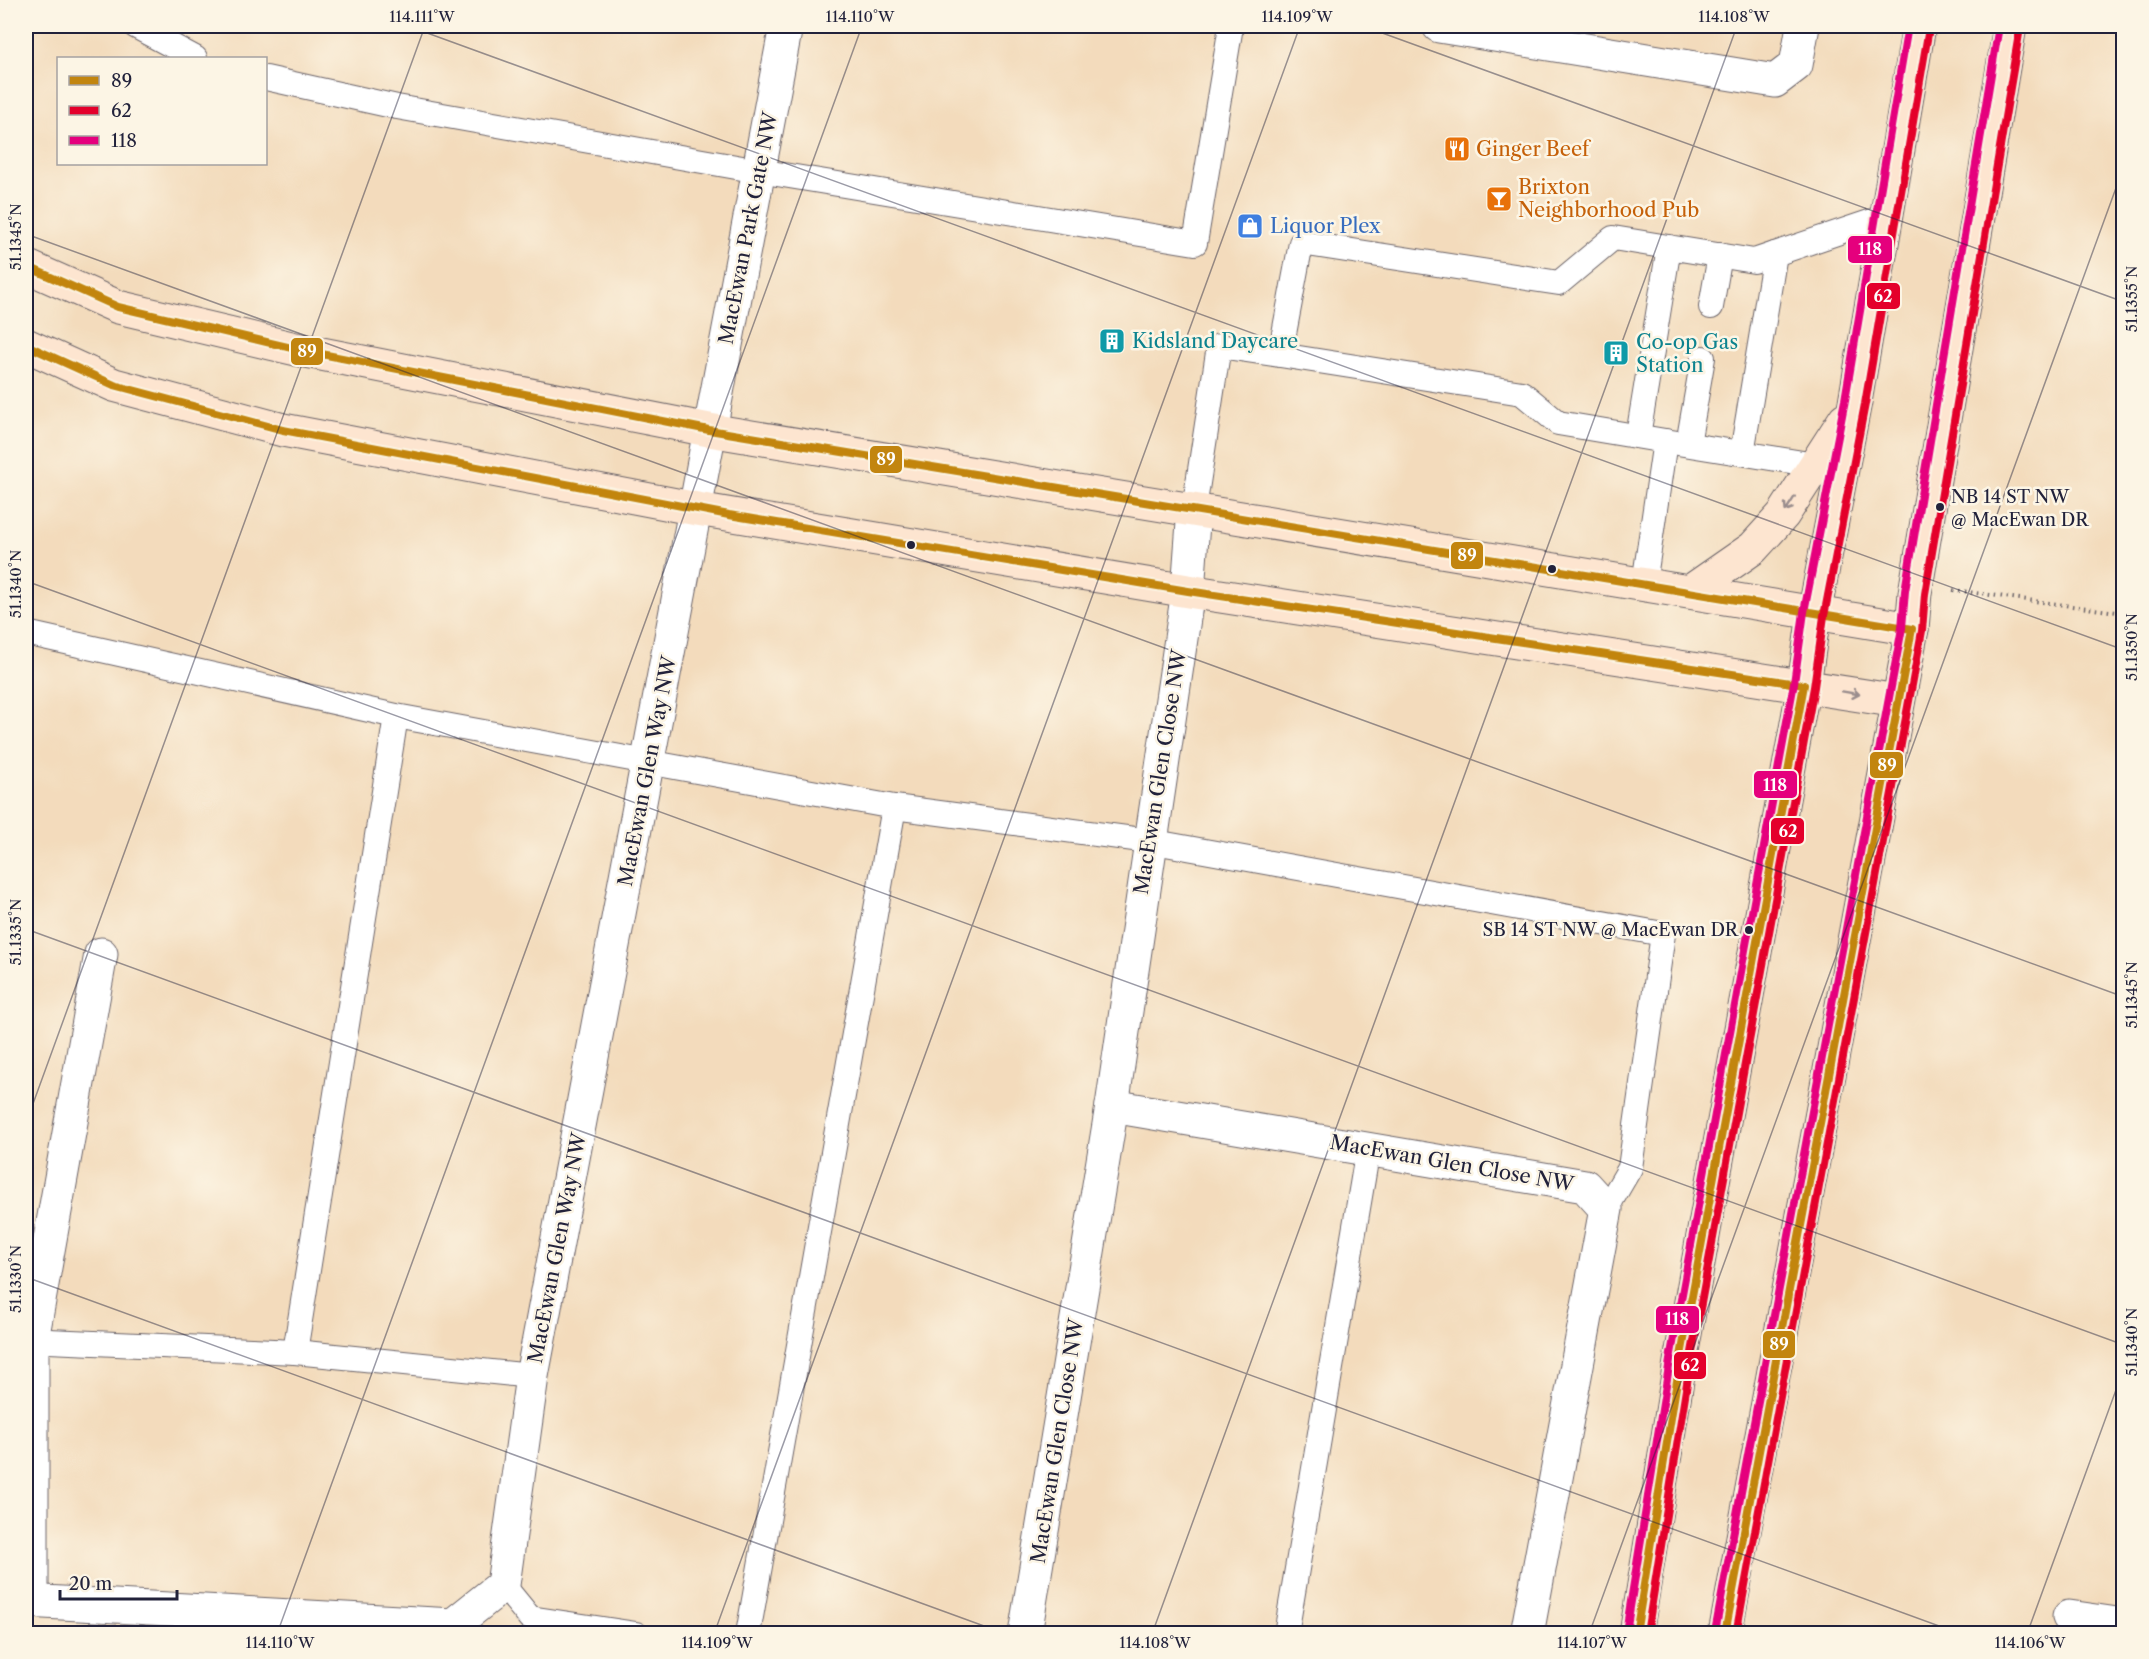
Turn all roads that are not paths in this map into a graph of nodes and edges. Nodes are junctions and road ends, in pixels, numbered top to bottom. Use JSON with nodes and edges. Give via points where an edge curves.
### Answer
{"nodes":[{"id":1,"x":135,"y":26,"type":"edge"},
{"id":2,"x":786,"y":26,"type":"edge"},
{"id":3,"x":1231,"y":26,"type":"edge"},
{"id":4,"x":1439,"y":26,"type":"edge"},
{"id":5,"x":1803,"y":26,"type":"edge"},
{"id":6,"x":1919,"y":26,"type":"edge"},
{"id":7,"x":2010,"y":26,"type":"edge"},
{"id":8,"x":193,"y":57,"type":"edge"},
{"id":9,"x":267,"y":78,"type":"edge"},
{"id":10,"x":759,"y":171,"type":"junction"},
{"id":11,"x":1887,"y":216,"type":"junction"},
{"id":12,"x":1669,"y":247,"type":"junction"},
{"id":13,"x":1775,"y":254,"type":"junction"},
{"id":14,"x":1720,"y":255,"type":"junction"},
{"id":15,"x":26,"y":266,"type":"edge"},
{"id":16,"x":1711,"y":307,"type":"dead end"},
{"id":17,"x":26,"y":345,"type":"edge"},
{"id":18,"x":1280,"y":355,"type":"junction"},
{"id":19,"x":1703,"y":358,"type":"dead end"},
{"id":20,"x":1855,"y":402,"type":"junction"},
{"id":21,"x":709,"y":430,"type":"junction"},
{"id":22,"x":1638,"y":436,"type":"junction"},
{"id":23,"x":1677,"y":442,"type":"junction"},
{"id":24,"x":1742,"y":453,"type":"junction"},
{"id":25,"x":1815,"y":465,"type":"junction"},
{"id":26,"x":697,"y":509,"type":"junction"},
{"id":27,"x":1194,"y":509,"type":"junction"},
{"id":28,"x":1644,"y":584,"type":"junction"},
{"id":29,"x":1188,"y":591,"type":"junction"},
{"id":30,"x":1691,"y":591,"type":"junction"},
{"id":31,"x":1814,"y":614,"type":"junction"},
{"id":32,"x":1912,"y":629,"type":"junction"},
{"id":33,"x":26,"y":633,"type":"edge"},
{"id":34,"x":1804,"y":685,"type":"junction"},
{"id":35,"x":1898,"y":701,"type":"junction"},
{"id":36,"x":396,"y":716,"type":"junction"},
{"id":37,"x":649,"y":761,"type":"junction"},
{"id":38,"x":894,"y":807,"type":"junction"},
{"id":39,"x":1149,"y":841,"type":"junction"},
{"id":40,"x":101,"y":954,"type":"dead end"},
{"id":41,"x":1112,"y":1106,"type":"junction"},
{"id":42,"x":1368,"y":1149,"type":"junction"},
{"id":43,"x":1605,"y":1209,"type":"junction"},
{"id":44,"x":29,"y":1340,"type":"edge"},
{"id":45,"x":294,"y":1352,"type":"junction"},
{"id":46,"x":532,"y":1376,"type":"junction"},
{"id":47,"x":503,"y":1585,"type":"junction"},
{"id":48,"x":28,"y":1601,"type":"edge"},
{"id":49,"x":2069,"y":1617,"type":"dead end"},
{"id":50,"x":2124,"y":1625,"type":"edge"},
{"id":51,"x":636,"y":1634,"type":"edge"},
{"id":52,"x":748,"y":1634,"type":"edge"},
{"id":53,"x":1025,"y":1634,"type":"edge"},
{"id":54,"x":1286,"y":1634,"type":"edge"},
{"id":55,"x":1527,"y":1634,"type":"edge"},
{"id":56,"x":1636,"y":1634,"type":"edge"},
{"id":57,"x":1725,"y":1634,"type":"edge"}],
"edges":[{"from":1,"to":8,"type":"lane"},
{"from":2,"to":10,"type":"street","name":"MacEwan Park Gate NW"},
{"from":3,"to":10,"type":"lane","via":[[1195,243]]},
{"from":4,"to":5,"type":"street","via":[[1775,81],[1796,65]]},
{"from":6,"to":11,"type":"street"},
{"from":7,"to":32,"type":"street"},
{"from":9,"to":10,"type":"lane","via":[[397,108]]},
{"from":10,"to":21,"type":"street","name":"MacEwan Park Gate NW"},
{"from":11,"to":13,"type":"lane"},
{"from":11,"to":20,"type":"street"},
{"from":12,"to":14,"type":"lane"},
{"from":12,"to":18,"type":"lane","via":[[1613,238],[1559,283],[1301,243]]},
{"from":12,"to":22,"type":"lane"},
{"from":13,"to":14,"type":"lane","via":[[1754,261]]},
{"from":13,"to":24,"type":"lane"},
{"from":14,"to":16,"type":"lane"},
{"from":15,"to":21,"type":"street","via":[[130,310],[296,349]]},
{"from":17,"to":26,"type":"street","via":[[114,386],[283,430]]},
{"from":18,"to":22,"type":"lane","via":[[1522,393],[1558,423]]},
{"from":18,"to":27,"type":"lane","via":[[1219,346]]},
{"from":19,"to":23,"type":"lane"},
{"from":20,"to":25,"type":"street"},
{"from":20,"to":31,"type":"street"},
{"from":21,"to":26,"type":"street","name":"MacEwan Glen Way NW"},
{"from":21,"to":27,"type":"street"},
{"from":22,"to":23,"type":"lane"},
{"from":23,"to":24,"type":"lane"},
{"from":23,"to":28,"type":"lane"},
{"from":24,"to":25,"type":"lane"},
{"from":25,"to":30,"type":"street","one_way":true,"via":[[1783,515],[1753,548]]},
{"from":26,"to":29,"type":"street"},
{"from":26,"to":37,"type":"street","name":"MacEwan Glen Way NW"},
{"from":27,"to":28,"type":"street"},
{"from":27,"to":29,"type":"street","name":"MacEwan Glen Close NW"},
{"from":28,"to":30,"type":"street"},
{"from":29,"to":34,"type":"street"},
{"from":29,"to":39,"type":"street","name":"MacEwan Glen Close NW"},
{"from":30,"to":31,"type":"street"},
{"from":31,"to":32,"type":"street"},
{"from":31,"to":34,"type":"street"},
{"from":32,"to":35,"type":"street"},
{"from":33,"to":36,"type":"lane"},
{"from":34,"to":35,"type":"street","one_way":true},
{"from":34,"to":56,"type":"street","via":[[1681,1356]]},
{"from":35,"to":57,"type":"street"},
{"from":36,"to":37,"type":"lane"},
{"from":36,"to":45,"type":"lane"},
{"from":37,"to":38,"type":"lane"},
{"from":37,"to":46,"type":"street","name":"MacEwan Glen Way NW"},
{"from":38,"to":39,"type":"lane"},
{"from":38,"to":52,"type":"lane"},
{"from":39,"to":41,"type":"street","name":"MacEwan Glen Close NW"},
{"from":39,"to":43,"type":"lane","via":[[1664,934],[1630,1168]]},
{"from":40,"to":44,"type":"street"},
{"from":41,"to":42,"type":"street","name":"MacEwan Glen Close NW"},
{"from":41,"to":53,"type":"street","name":"MacEwan Glen Close NW"},
{"from":42,"to":43,"type":"street","name":"MacEwan Glen Close NW","via":[[1585,1186]]},
{"from":42,"to":54,"type":"lane"},
{"from":43,"to":55,"type":"street"},
{"from":44,"to":45,"type":"lane"},
{"from":44,"to":48,"type":"street"},
{"from":45,"to":46,"type":"lane"},
{"from":46,"to":47,"type":"street","name":"MacEwan Glen Way NW"},
{"from":47,"to":48,"type":"street","via":[[453,1625]]},
{"from":47,"to":51,"type":"lane","via":[[530,1618]]},
{"from":49,"to":50,"type":"street"}]}
